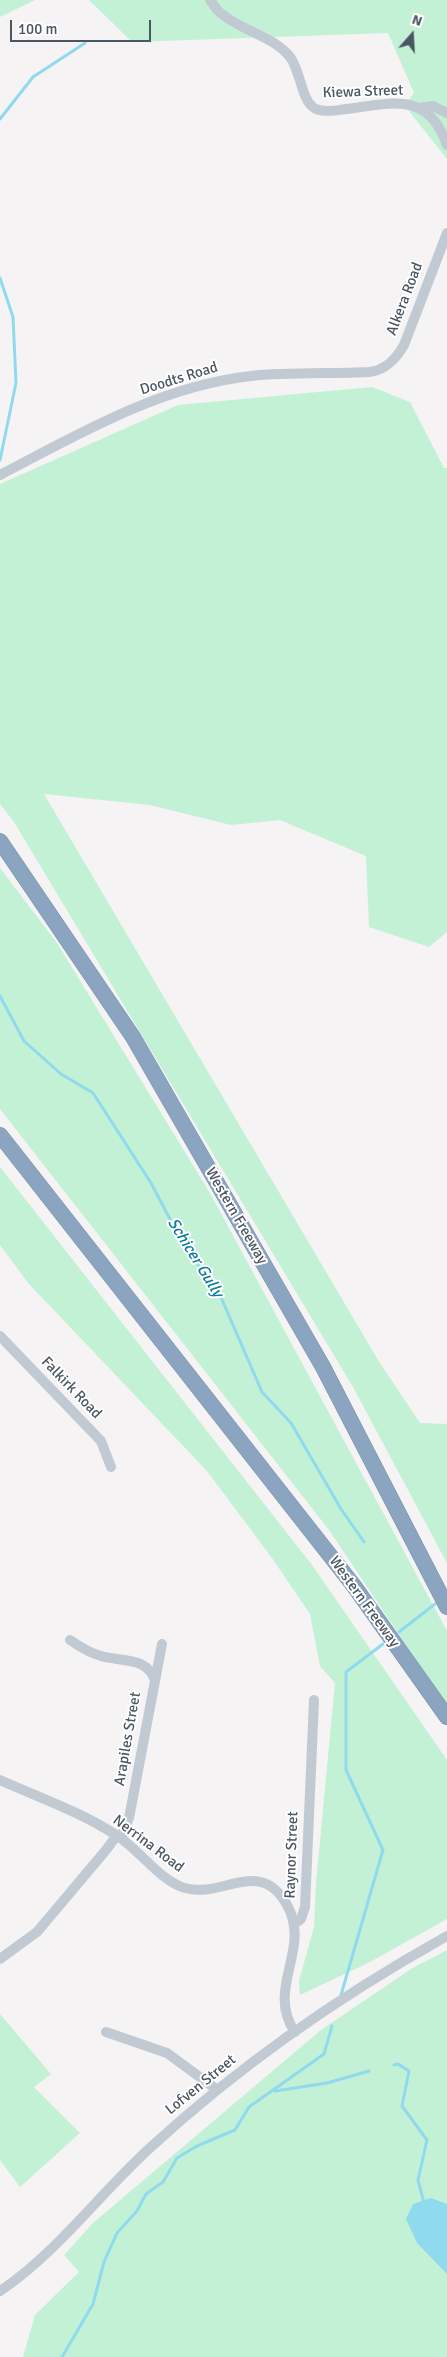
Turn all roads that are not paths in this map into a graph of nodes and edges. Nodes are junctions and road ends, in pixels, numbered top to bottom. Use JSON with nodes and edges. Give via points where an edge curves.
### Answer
{"nodes":[{"id":1,"x":210,"y":0,"type":"edge"},
{"id":2,"x":420,"y":108,"type":"junction"},
{"id":3,"x":447,"y":113,"type":"edge"},
{"id":4,"x":447,"y":145,"type":"edge"},
{"id":5,"x":447,"y":233,"type":"edge"},
{"id":6,"x":382,"y":369,"type":"joint"},
{"id":7,"x":0,"y":475,"type":"edge"},
{"id":8,"x":0,"y":841,"type":"edge"},
{"id":9,"x":0,"y":1135,"type":"edge"},
{"id":10,"x":0,"y":1336,"type":"edge"},
{"id":11,"x":112,"y":1466,"type":"dead end"},
{"id":12,"x":447,"y":1607,"type":"edge"},
{"id":13,"x":70,"y":1640,"type":"dead end"},
{"id":14,"x":162,"y":1644,"type":"dead end"},
{"id":15,"x":154,"y":1680,"type":"junction"},
{"id":16,"x":314,"y":1700,"type":"dead end"},
{"id":17,"x":447,"y":1716,"type":"edge"},
{"id":18,"x":0,"y":1780,"type":"edge"},
{"id":19,"x":119,"y":1836,"type":"junction"},
{"id":20,"x":295,"y":1923,"type":"junction"},
{"id":21,"x":447,"y":1936,"type":"edge"},
{"id":22,"x":0,"y":1959,"type":"edge"},
{"id":23,"x":106,"y":2032,"type":"dead end"},
{"id":24,"x":295,"y":2032,"type":"junction"},
{"id":25,"x":216,"y":2089,"type":"junction"},
{"id":26,"x":0,"y":2290,"type":"edge"}],
"edges":[{"from":1,"to":2,"type":"street","name":"Kiewa Street","via":[[222,14],[275,44],[289,56],[297,68],[305,96],[318,111],[399,104]]},
{"from":2,"to":3,"type":"street","name":"Kiewa Street","via":[[433,106]]},
{"from":2,"to":4,"type":"street","name":"Kiewa Street","via":[[437,121]]},
{"from":5,"to":6,"type":"street","name":"Alkera Road","via":[[407,338],[396,357]]},
{"from":6,"to":7,"type":"street","name":"Doodts Road","via":[[251,376],[182,391],[93,427]]},
{"from":8,"to":12,"type":"highway","name":"Western Freeway","via":[[133,1038],[323,1367]]},
{"from":9,"to":17,"type":"highway","name":"Western Freeway","via":[[354,1586]]},
{"from":10,"to":11,"type":"street","name":"Falkirk Road","via":[[101,1441]]},
{"from":13,"to":15,"type":"street","via":[[103,1657],[143,1664],[149,1668]]},
{"from":14,"to":15,"type":"street","name":"Arapiles Street"},
{"from":15,"to":19,"type":"street","name":"Arapiles Street","via":[[129,1818]]},
{"from":16,"to":20,"type":"street","name":"Raynor Street","via":[[305,1907],[302,1918]]},
{"from":18,"to":19,"type":"street","name":"Nerrina Road"},
{"from":19,"to":20,"type":"street","name":"Nerrina Road","via":[[183,1887],[202,1890],[249,1880],[264,1882],[284,1900]]},
{"from":19,"to":22,"type":"street","name":"Arapiles Street","via":[[37,1932]]},
{"from":20,"to":24,"type":"street","name":"Raynor Street","via":[[295,1946],[283,1996],[286,2016]]},
{"from":21,"to":24,"type":"street","name":"Lofven Street"},
{"from":23,"to":25,"type":"street","via":[[168,2053]]},
{"from":24,"to":25,"type":"street","name":"Lofven Street"},
{"from":25,"to":26,"type":"street","name":"Lofven Street","via":[[128,2169],[36,2262]]}]}
